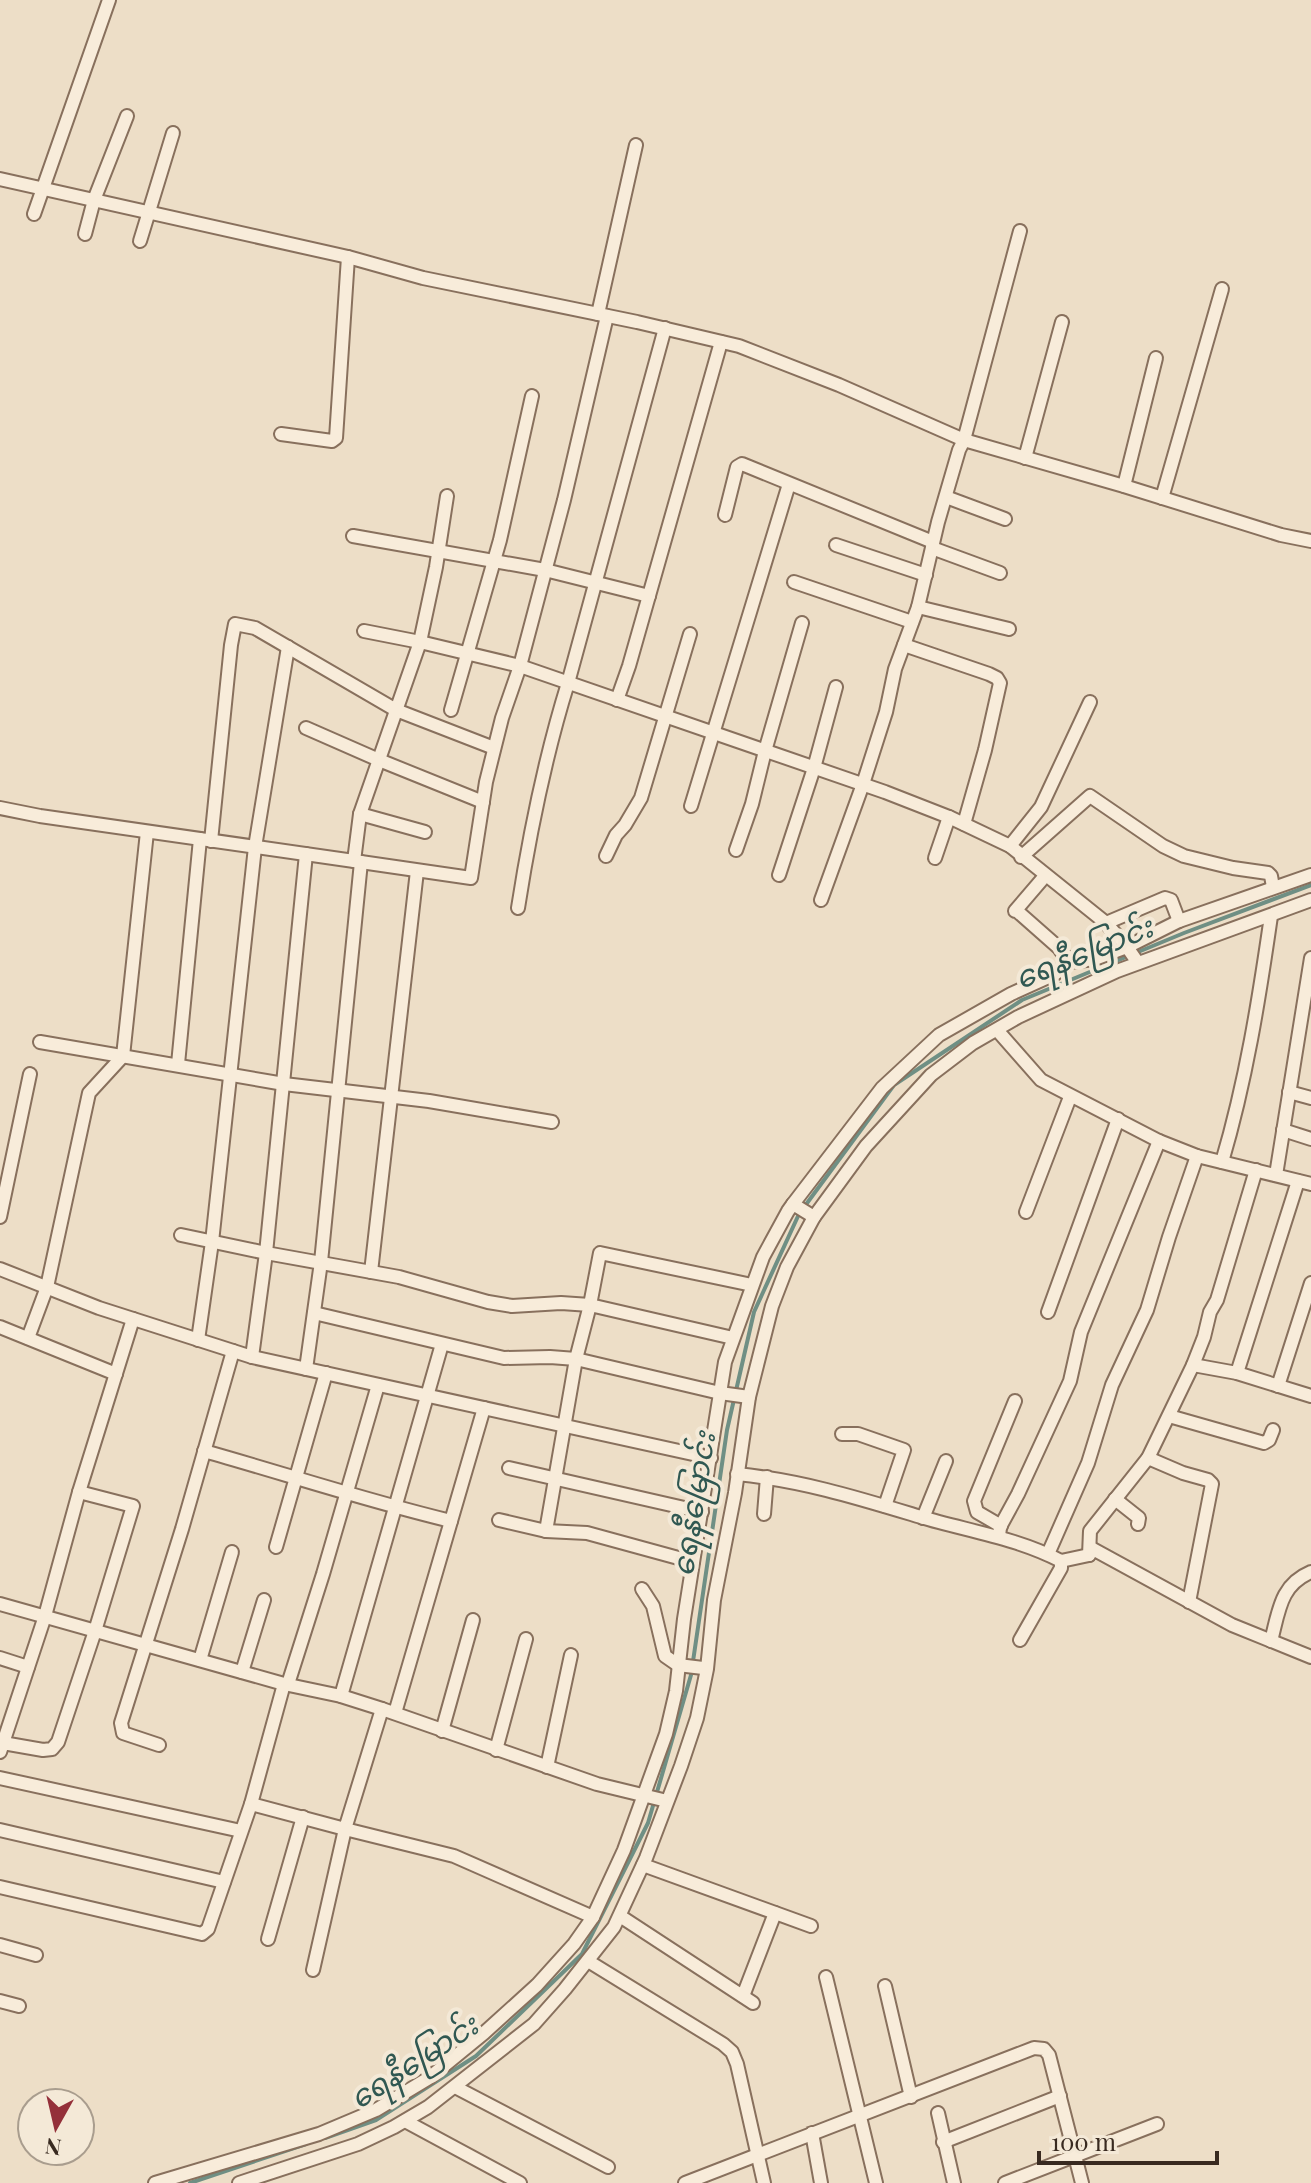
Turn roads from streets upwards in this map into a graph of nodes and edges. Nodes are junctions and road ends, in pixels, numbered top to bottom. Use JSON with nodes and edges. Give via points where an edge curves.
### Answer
{"nodes":[{"id":1,"x":109,"y":0,"type":"edge"},
{"id":2,"x":127,"y":116,"type":"dead end"},
{"id":3,"x":173,"y":133,"type":"dead end"},
{"id":4,"x":636,"y":145,"type":"dead end"},
{"id":5,"x":0,"y":179,"type":"edge"},
{"id":6,"x":42,"y":188,"type":"junction"},
{"id":7,"x":94,"y":200,"type":"junction"},
{"id":8,"x":148,"y":212,"type":"junction"},
{"id":9,"x":34,"y":214,"type":"dead end"},
{"id":10,"x":1020,"y":231,"type":"dead end"},
{"id":11,"x":85,"y":234,"type":"dead end"},
{"id":12,"x":140,"y":241,"type":"dead end"},
{"id":13,"x":348,"y":257,"type":"junction"},
{"id":14,"x":1222,"y":289,"type":"dead end"},
{"id":15,"x":603,"y":315,"type":"junction"},
{"id":16,"x":1062,"y":322,"type":"dead end"},
{"id":17,"x":665,"y":328,"type":"junction"},
{"id":18,"x":721,"y":342,"type":"junction"},
{"id":19,"x":1156,"y":358,"type":"dead end"},
{"id":20,"x":532,"y":396,"type":"dead end"},
{"id":21,"x":281,"y":434,"type":"dead end"},
{"id":22,"x":962,"y":444,"type":"junction"},
{"id":23,"x":1025,"y":458,"type":"junction"},
{"id":24,"x":789,"y":484,"type":"junction"},
{"id":25,"x":1124,"y":486,"type":"junction"},
{"id":26,"x":447,"y":496,"type":"dead end"},
{"id":27,"x":946,"y":497,"type":"junction"},
{"id":28,"x":1162,"y":498,"type":"junction"},
{"id":29,"x":725,"y":515,"type":"dead end"},
{"id":30,"x":1005,"y":519,"type":"dead end"},
{"id":31,"x":353,"y":536,"type":"dead end"},
{"id":32,"x":1311,"y":541,"type":"edge"},
{"id":33,"x":836,"y":545,"type":"dead end"},
{"id":34,"x":933,"y":545,"type":"junction"},
{"id":35,"x":438,"y":550,"type":"junction"},
{"id":36,"x":494,"y":559,"type":"junction"},
{"id":37,"x":545,"y":570,"type":"junction"},
{"id":38,"x":1000,"y":573,"type":"dead end"},
{"id":39,"x":926,"y":575,"type":"junction"},
{"id":40,"x":596,"y":581,"type":"junction"},
{"id":41,"x":794,"y":582,"type":"dead end"},
{"id":42,"x":649,"y":596,"type":"junction"},
{"id":43,"x":918,"y":607,"type":"junction"},
{"id":44,"x":912,"y":622,"type":"junction"},
{"id":45,"x":802,"y":623,"type":"dead end"},
{"id":46,"x":1009,"y":629,"type":"dead end"},
{"id":47,"x":364,"y":631,"type":"dead end"},
{"id":48,"x":690,"y":634,"type":"dead end"},
{"id":49,"x":420,"y":642,"type":"junction"},
{"id":50,"x":904,"y":645,"type":"junction"},
{"id":51,"x":288,"y":647,"type":"junction"},
{"id":52,"x":468,"y":654,"type":"junction"},
{"id":53,"x":520,"y":666,"type":"junction"},
{"id":54,"x":568,"y":683,"type":"junction"},
{"id":55,"x":836,"y":687,"type":"dead end"},
{"id":56,"x":617,"y":700,"type":"junction"},
{"id":57,"x":1090,"y":702,"type":"dead end"},
{"id":58,"x":398,"y":705,"type":"junction"},
{"id":59,"x":451,"y":710,"type":"dead end"},
{"id":60,"x":667,"y":717,"type":"junction"},
{"id":61,"x":306,"y":728,"type":"dead end"},
{"id":62,"x":714,"y":733,"type":"junction"},
{"id":63,"x":494,"y":748,"type":"junction"},
{"id":64,"x":765,"y":751,"type":"junction"},
{"id":65,"x":379,"y":760,"type":"junction"},
{"id":66,"x":814,"y":768,"type":"junction"},
{"id":67,"x":863,"y":784,"type":"junction"},
{"id":68,"x":483,"y":802,"type":"junction"},
{"id":69,"x":691,"y":806,"type":"dead end"},
{"id":70,"x":0,"y":808,"type":"edge"},
{"id":71,"x":360,"y":814,"type":"junction"},
{"id":72,"x":949,"y":817,"type":"junction"},
{"id":73,"x":964,"y":824,"type":"junction"},
{"id":74,"x":147,"y":832,"type":"junction"},
{"id":75,"x":425,"y":832,"type":"dead end"},
{"id":76,"x":206,"y":840,"type":"junction"},
{"id":77,"x":1002,"y":843,"type":"junction"},
{"id":78,"x":255,"y":847,"type":"junction"},
{"id":79,"x":736,"y":850,"type":"dead end"},
{"id":80,"x":306,"y":854,"type":"junction"},
{"id":81,"x":606,"y":856,"type":"dead end"},
{"id":82,"x":1021,"y":857,"type":"junction"},
{"id":83,"x":935,"y":858,"type":"dead end"},
{"id":84,"x":358,"y":862,"type":"junction"},
{"id":85,"x":417,"y":871,"type":"junction"},
{"id":86,"x":779,"y":875,"type":"dead end"},
{"id":87,"x":1311,"y":875,"type":"edge"},
{"id":88,"x":1045,"y":876,"type":"junction"},
{"id":89,"x":1273,"y":887,"type":"junction"},
{"id":90,"x":821,"y":900,"type":"dead end"},
{"id":91,"x":1311,"y":900,"type":"edge"},
{"id":92,"x":518,"y":908,"type":"dead end"},
{"id":93,"x":1271,"y":916,"type":"junction"},
{"id":94,"x":1179,"y":921,"type":"junction"},
{"id":95,"x":1106,"y":923,"type":"junction"},
{"id":96,"x":1132,"y":955,"type":"junction"},
{"id":97,"x":1311,"y":958,"type":"edge"},
{"id":98,"x":1069,"y":962,"type":"junction"},
{"id":99,"x":997,"y":1030,"type":"junction"},
{"id":100,"x":40,"y":1042,"type":"dead end"},
{"id":101,"x":1296,"y":1050,"type":"junction"},
{"id":102,"x":1311,"y":1055,"type":"edge"},
{"id":103,"x":123,"y":1056,"type":"junction"},
{"id":104,"x":178,"y":1064,"type":"junction"},
{"id":105,"x":30,"y":1074,"type":"dead end"},
{"id":106,"x":231,"y":1075,"type":"junction"},
{"id":107,"x":284,"y":1084,"type":"junction"},
{"id":108,"x":885,"y":1089,"type":"dead end"},
{"id":109,"x":339,"y":1091,"type":"junction"},
{"id":110,"x":1289,"y":1092,"type":"junction"},
{"id":111,"x":392,"y":1097,"type":"junction"},
{"id":112,"x":1070,"y":1097,"type":"junction"},
{"id":113,"x":1311,"y":1098,"type":"edge"},
{"id":114,"x":903,"y":1102,"type":"junction"},
{"id":115,"x":1118,"y":1119,"type":"junction"},
{"id":116,"x":552,"y":1122,"type":"dead end"},
{"id":117,"x":1283,"y":1130,"type":"junction"},
{"id":118,"x":1311,"y":1139,"type":"edge"},
{"id":119,"x":1159,"y":1141,"type":"junction"},
{"id":120,"x":0,"y":1144,"type":"edge"},
{"id":121,"x":15,"y":1147,"type":"junction"},
{"id":122,"x":1197,"y":1156,"type":"junction"},
{"id":123,"x":1222,"y":1162,"type":"junction"},
{"id":124,"x":1256,"y":1170,"type":"junction"},
{"id":125,"x":1276,"y":1175,"type":"junction"},
{"id":126,"x":1305,"y":1183,"type":"edge"},
{"id":127,"x":794,"y":1205,"type":"junction"},
{"id":128,"x":1026,"y":1212,"type":"dead end"},
{"id":129,"x":0,"y":1217,"type":"edge"},
{"id":130,"x":813,"y":1217,"type":"junction"},
{"id":131,"x":181,"y":1235,"type":"dead end"},
{"id":132,"x":212,"y":1242,"type":"junction"},
{"id":133,"x":266,"y":1253,"type":"junction"},
{"id":134,"x":321,"y":1262,"type":"junction"},
{"id":135,"x":0,"y":1269,"type":"edge"},
{"id":136,"x":371,"y":1272,"type":"junction"},
{"id":137,"x":1311,"y":1283,"type":"edge"},
{"id":138,"x":752,"y":1285,"type":"junction"},
{"id":139,"x":47,"y":1287,"type":"junction"},
{"id":140,"x":590,"y":1305,"type":"junction"},
{"id":141,"x":1048,"y":1312,"type":"dead end"},
{"id":142,"x":314,"y":1313,"type":"junction"},
{"id":143,"x":133,"y":1319,"type":"junction"},
{"id":144,"x":0,"y":1327,"type":"edge"},
{"id":145,"x":28,"y":1338,"type":"junction"},
{"id":146,"x":733,"y":1338,"type":"junction"},
{"id":147,"x":198,"y":1340,"type":"junction"},
{"id":148,"x":442,"y":1344,"type":"junction"},
{"id":149,"x":233,"y":1351,"type":"junction"},
{"id":150,"x":252,"y":1357,"type":"junction"},
{"id":151,"x":576,"y":1359,"type":"junction"},
{"id":152,"x":1193,"y":1365,"type":"junction"},
{"id":153,"x":306,"y":1369,"type":"junction"},
{"id":154,"x":326,"y":1373,"type":"junction"},
{"id":155,"x":1237,"y":1373,"type":"junction"},
{"id":156,"x":116,"y":1374,"type":"junction"},
{"id":157,"x":378,"y":1385,"type":"junction"},
{"id":158,"x":1278,"y":1386,"type":"junction"},
{"id":159,"x":723,"y":1393,"type":"junction"},
{"id":160,"x":427,"y":1396,"type":"junction"},
{"id":161,"x":1311,"y":1396,"type":"edge"},
{"id":162,"x":747,"y":1397,"type":"junction"},
{"id":163,"x":1015,"y":1401,"type":"dead end"},
{"id":164,"x":484,"y":1408,"type":"junction"},
{"id":165,"x":1169,"y":1416,"type":"junction"},
{"id":166,"x":564,"y":1426,"type":"junction"},
{"id":167,"x":1273,"y":1430,"type":"dead end"},
{"id":168,"x":842,"y":1434,"type":"dead end"},
{"id":169,"x":714,"y":1441,"type":"junction"},
{"id":170,"x":740,"y":1445,"type":"junction"},
{"id":171,"x":204,"y":1451,"type":"junction"},
{"id":172,"x":711,"y":1458,"type":"junction"},
{"id":173,"x":1148,"y":1458,"type":"junction"},
{"id":174,"x":946,"y":1461,"type":"dead end"},
{"id":175,"x":509,"y":1468,"type":"dead end"},
{"id":176,"x":738,"y":1468,"type":"junction"},
{"id":177,"x":296,"y":1476,"type":"junction"},
{"id":178,"x":767,"y":1477,"type":"junction"},
{"id":179,"x":555,"y":1478,"type":"junction"},
{"id":180,"x":79,"y":1492,"type":"junction"},
{"id":181,"x":346,"y":1494,"type":"junction"},
{"id":182,"x":1115,"y":1499,"type":"junction"},
{"id":183,"x":886,"y":1502,"type":"junction"},
{"id":184,"x":395,"y":1508,"type":"junction"},
{"id":185,"x":702,"y":1512,"type":"junction"},
{"id":186,"x":764,"y":1514,"type":"dead end"},
{"id":187,"x":924,"y":1514,"type":"junction"},
{"id":188,"x":499,"y":1520,"type":"dead end"},
{"id":189,"x":451,"y":1521,"type":"junction"},
{"id":190,"x":1138,"y":1524,"type":"dead end"},
{"id":191,"x":546,"y":1531,"type":"junction"},
{"id":192,"x":1000,"y":1531,"type":"junction"},
{"id":193,"x":1089,"y":1544,"type":"junction"},
{"id":194,"x":276,"y":1547,"type":"dead end"},
{"id":195,"x":1050,"y":1548,"type":"junction"},
{"id":196,"x":232,"y":1552,"type":"dead end"},
{"id":197,"x":1061,"y":1561,"type":"junction"},
{"id":198,"x":693,"y":1562,"type":"junction"},
{"id":199,"x":1311,"y":1572,"type":"edge"},
{"id":200,"x":642,"y":1589,"type":"dead end"},
{"id":201,"x":1190,"y":1596,"type":"junction"},
{"id":202,"x":264,"y":1600,"type":"dead end"},
{"id":203,"x":0,"y":1604,"type":"edge"},
{"id":204,"x":45,"y":1616,"type":"junction"},
{"id":205,"x":473,"y":1620,"type":"dead end"},
{"id":206,"x":95,"y":1631,"type":"junction"},
{"id":207,"x":526,"y":1639,"type":"dead end"},
{"id":208,"x":1271,"y":1639,"type":"junction"},
{"id":209,"x":1020,"y":1640,"type":"dead end"},
{"id":210,"x":146,"y":1645,"type":"junction"},
{"id":211,"x":571,"y":1655,"type":"dead end"},
{"id":212,"x":1311,"y":1657,"type":"edge"},
{"id":213,"x":0,"y":1658,"type":"edge"},
{"id":214,"x":200,"y":1660,"type":"junction"},
{"id":215,"x":680,"y":1665,"type":"junction"},
{"id":216,"x":28,"y":1667,"type":"junction"},
{"id":217,"x":703,"y":1668,"type":"dead end"},
{"id":218,"x":242,"y":1672,"type":"junction"},
{"id":219,"x":286,"y":1684,"type":"junction"},
{"id":220,"x":341,"y":1696,"type":"junction"},
{"id":221,"x":388,"y":1711,"type":"junction"},
{"id":222,"x":442,"y":1731,"type":"junction"},
{"id":223,"x":159,"y":1745,"type":"dead end"},
{"id":224,"x":1,"y":1747,"type":"edge"},
{"id":225,"x":496,"y":1750,"type":"junction"},
{"id":226,"x":547,"y":1767,"type":"junction"},
{"id":227,"x":0,"y":1778,"type":"edge"},
{"id":228,"x":645,"y":1797,"type":"junction"},
{"id":229,"x":665,"y":1801,"type":"junction"},
{"id":230,"x":251,"y":1804,"type":"junction"},
{"id":231,"x":303,"y":1817,"type":"junction"},
{"id":232,"x":345,"y":1829,"type":"junction"},
{"id":233,"x":0,"y":1830,"type":"edge"},
{"id":234,"x":241,"y":1831,"type":"junction"},
{"id":235,"x":643,"y":1865,"type":"junction"},
{"id":236,"x":224,"y":1882,"type":"junction"},
{"id":237,"x":0,"y":1887,"type":"edge"},
{"id":238,"x":775,"y":1913,"type":"junction"},
{"id":239,"x":620,"y":1916,"type":"junction"},
{"id":240,"x":593,"y":1917,"type":"junction"},
{"id":241,"x":811,"y":1926,"type":"dead end"},
{"id":242,"x":268,"y":1939,"type":"dead end"},
{"id":243,"x":0,"y":1945,"type":"edge"},
{"id":244,"x":36,"y":1955,"type":"dead end"},
{"id":245,"x":588,"y":1961,"type":"junction"},
{"id":246,"x":313,"y":1970,"type":"dead end"},
{"id":247,"x":826,"y":1977,"type":"dead end"},
{"id":248,"x":885,"y":1986,"type":"dead end"},
{"id":249,"x":0,"y":2001,"type":"edge"},
{"id":250,"x":19,"y":2006,"type":"dead end"},
{"id":251,"x":455,"y":2087,"type":"junction"},
{"id":252,"x":1060,"y":2096,"type":"junction"},
{"id":253,"x":911,"y":2097,"type":"junction"},
{"id":254,"x":938,"y":2113,"type":"dead end"},
{"id":255,"x":859,"y":2115,"type":"junction"},
{"id":256,"x":405,"y":2121,"type":"junction"},
{"id":257,"x":1157,"y":2124,"type":"dead end"},
{"id":258,"x":812,"y":2133,"type":"junction"},
{"id":259,"x":303,"y":2140,"type":"junction"},
{"id":260,"x":943,"y":2142,"type":"junction"},
{"id":261,"x":757,"y":2155,"type":"junction"},
{"id":262,"x":1075,"y":2156,"type":"junction"},
{"id":263,"x":314,"y":2158,"type":"junction"},
{"id":264,"x":608,"y":2167,"type":"dead end"},
{"id":265,"x":155,"y":2183,"type":"edge"},
{"id":266,"x":239,"y":2183,"type":"edge"},
{"id":267,"x":520,"y":2183,"type":"edge"},
{"id":268,"x":685,"y":2183,"type":"edge"},
{"id":269,"x":764,"y":2183,"type":"edge"},
{"id":270,"x":821,"y":2183,"type":"edge"},
{"id":271,"x":876,"y":2183,"type":"edge"},
{"id":272,"x":954,"y":2183,"type":"edge"},
{"id":273,"x":1005,"y":2183,"type":"edge"},
{"id":274,"x":1082,"y":2183,"type":"edge"}],
"edges":[{"from":1,"to":6,"type":"street"},
{"from":2,"to":7,"type":"street"},
{"from":3,"to":8,"type":"street"},
{"from":4,"to":15,"type":"street"},
{"from":5,"to":6,"type":"street"},
{"from":6,"to":7,"type":"street"},
{"from":6,"to":9,"type":"street"},
{"from":7,"to":8,"type":"street"},
{"from":7,"to":11,"type":"street"},
{"from":8,"to":12,"type":"street"},
{"from":8,"to":13,"type":"street"},
{"from":10,"to":22,"type":"street"},
{"from":13,"to":15,"type":"street"},
{"from":13,"to":21,"type":"street","via":[[336,438]]},
{"from":14,"to":28,"type":"street"},
{"from":15,"to":17,"type":"street"},
{"from":15,"to":37,"type":"street"},
{"from":16,"to":23,"type":"street"},
{"from":17,"to":18,"type":"street"},
{"from":17,"to":40,"type":"street"},
{"from":18,"to":22,"type":"street","via":[[839,385]]},
{"from":18,"to":42,"type":"street"},
{"from":19,"to":25,"type":"street"},
{"from":20,"to":36,"type":"street"},
{"from":22,"to":23,"type":"street"},
{"from":22,"to":27,"type":"street"},
{"from":23,"to":25,"type":"street"},
{"from":24,"to":29,"type":"street","via":[[740,465]]},
{"from":24,"to":34,"type":"street"},
{"from":24,"to":62,"type":"street"},
{"from":25,"to":28,"type":"street"},
{"from":26,"to":35,"type":"street"},
{"from":27,"to":30,"type":"street"},
{"from":27,"to":34,"type":"street"},
{"from":28,"to":32,"type":"street"},
{"from":31,"to":35,"type":"street"},
{"from":33,"to":39,"type":"street"},
{"from":34,"to":38,"type":"street"},
{"from":34,"to":39,"type":"street"},
{"from":35,"to":36,"type":"street"},
{"from":35,"to":49,"type":"street"},
{"from":36,"to":37,"type":"street"},
{"from":36,"to":52,"type":"street"},
{"from":37,"to":40,"type":"street"},
{"from":37,"to":53,"type":"street"},
{"from":39,"to":43,"type":"street"},
{"from":40,"to":42,"type":"street"},
{"from":40,"to":54,"type":"street"},
{"from":41,"to":44,"type":"street"},
{"from":42,"to":56,"type":"street"},
{"from":43,"to":44,"type":"street"},
{"from":43,"to":46,"type":"street"},
{"from":44,"to":50,"type":"street"},
{"from":45,"to":64,"type":"street"},
{"from":47,"to":49,"type":"street"},
{"from":48,"to":60,"type":"street"},
{"from":49,"to":52,"type":"street"},
{"from":49,"to":58,"type":"street"},
{"from":50,"to":67,"type":"street"},
{"from":50,"to":73,"type":"street","via":[[989,674],[1000,683]]},
{"from":51,"to":58,"type":"street"},
{"from":51,"to":76,"type":"street","via":[[255,628],[233,628]]},
{"from":51,"to":78,"type":"street"},
{"from":52,"to":53,"type":"street"},
{"from":52,"to":59,"type":"street"},
{"from":53,"to":54,"type":"street"},
{"from":53,"to":63,"type":"street"},
{"from":54,"to":56,"type":"street"},
{"from":54,"to":92,"type":"street","via":[[539,785]]},
{"from":55,"to":66,"type":"street"},
{"from":56,"to":60,"type":"street"},
{"from":57,"to":77,"type":"street","via":[[1041,807]]},
{"from":58,"to":63,"type":"street"},
{"from":58,"to":65,"type":"street"},
{"from":60,"to":62,"type":"street"},
{"from":60,"to":81,"type":"street","via":[[641,798]]},
{"from":61,"to":65,"type":"street"},
{"from":62,"to":64,"type":"street"},
{"from":62,"to":69,"type":"street"},
{"from":63,"to":68,"type":"street"},
{"from":64,"to":66,"type":"street"},
{"from":64,"to":79,"type":"street"},
{"from":65,"to":68,"type":"street"},
{"from":65,"to":71,"type":"street"},
{"from":66,"to":67,"type":"street"},
{"from":66,"to":86,"type":"street"},
{"from":67,"to":72,"type":"street"},
{"from":67,"to":90,"type":"street"},
{"from":68,"to":85,"type":"street","via":[[471,878]]},
{"from":70,"to":74,"type":"street"},
{"from":71,"to":75,"type":"street"},
{"from":71,"to":84,"type":"street"},
{"from":72,"to":73,"type":"street"},
{"from":72,"to":83,"type":"street"},
{"from":73,"to":77,"type":"street"},
{"from":74,"to":76,"type":"street"},
{"from":74,"to":103,"type":"street"},
{"from":76,"to":78,"type":"street"},
{"from":76,"to":104,"type":"street"},
{"from":77,"to":82,"type":"street"},
{"from":78,"to":80,"type":"street"},
{"from":78,"to":106,"type":"street"},
{"from":80,"to":84,"type":"street"},
{"from":80,"to":107,"type":"street"},
{"from":82,"to":88,"type":"street"},
{"from":82,"to":89,"type":"street","via":[[1090,796],[1163,846],[1210,864],[1268,873]]},
{"from":84,"to":85,"type":"street"},
{"from":84,"to":109,"type":"street"},
{"from":85,"to":111,"type":"street"},
{"from":87,"to":89,"type":"street"},
{"from":88,"to":95,"type":"street"},
{"from":88,"to":98,"type":"street","via":[[1015,911]]},
{"from":89,"to":94,"type":"street"},
{"from":91,"to":93,"type":"street"},
{"from":93,"to":96,"type":"street"},
{"from":93,"to":123,"type":"street","via":[[1255,1025]]},
{"from":94,"to":95,"type":"street","via":[[1171,900],[1165,898]]},
{"from":94,"to":96,"type":"street"},
{"from":95,"to":96,"type":"street"},
{"from":96,"to":98,"type":"street"},
{"from":96,"to":99,"type":"street"},
{"from":97,"to":101,"type":"street"},
{"from":98,"to":127,"type":"street","via":[[939,1035],[882,1088]]},
{"from":99,"to":112,"type":"street","via":[[1041,1080]]},
{"from":99,"to":114,"type":"street","via":[[931,1075]]},
{"from":100,"to":103,"type":"street"},
{"from":101,"to":102,"type":"street"},
{"from":101,"to":110,"type":"street"},
{"from":103,"to":104,"type":"street"},
{"from":103,"to":139,"type":"street","via":[[89,1093]]},
{"from":104,"to":106,"type":"street"},
{"from":105,"to":121,"type":"street"},
{"from":106,"to":107,"type":"street"},
{"from":106,"to":132,"type":"street"},
{"from":107,"to":109,"type":"street"},
{"from":107,"to":133,"type":"street"},
{"from":108,"to":114,"type":"street"},
{"from":109,"to":111,"type":"street"},
{"from":109,"to":134,"type":"street"},
{"from":110,"to":113,"type":"street"},
{"from":110,"to":117,"type":"street"},
{"from":111,"to":116,"type":"street"},
{"from":111,"to":136,"type":"street"},
{"from":112,"to":115,"type":"street"},
{"from":112,"to":128,"type":"street"},
{"from":114,"to":130,"type":"street"},
{"from":115,"to":119,"type":"street"},
{"from":115,"to":141,"type":"street"},
{"from":117,"to":118,"type":"street"},
{"from":117,"to":125,"type":"street"},
{"from":119,"to":122,"type":"street"},
{"from":119,"to":192,"type":"street","via":[[1081,1332],[1070,1381]]},
{"from":120,"to":121,"type":"street"},
{"from":121,"to":129,"type":"street"},
{"from":122,"to":123,"type":"street"},
{"from":122,"to":195,"type":"street","via":[[1147,1310],[1112,1385],[1088,1463]]},
{"from":123,"to":124,"type":"street"},
{"from":124,"to":125,"type":"street"},
{"from":124,"to":152,"type":"street"},
{"from":125,"to":126,"type":"street"},
{"from":126,"to":155,"type":"street"},
{"from":127,"to":130,"type":"street"},
{"from":127,"to":138,"type":"street"},
{"from":130,"to":162,"type":"street","via":[[772,1306]]},
{"from":131,"to":132,"type":"street"},
{"from":132,"to":133,"type":"street"},
{"from":132,"to":147,"type":"street"},
{"from":133,"to":134,"type":"street"},
{"from":133,"to":150,"type":"street"},
{"from":134,"to":136,"type":"street"},
{"from":134,"to":142,"type":"street"},
{"from":135,"to":139,"type":"street"},
{"from":136,"to":140,"type":"street","via":[[512,1306]]},
{"from":137,"to":158,"type":"street"},
{"from":138,"to":140,"type":"street","via":[[600,1253]]},
{"from":138,"to":146,"type":"street"},
{"from":139,"to":143,"type":"street"},
{"from":139,"to":145,"type":"street"},
{"from":140,"to":146,"type":"street"},
{"from":140,"to":151,"type":"street"},
{"from":142,"to":148,"type":"street"},
{"from":142,"to":153,"type":"street"},
{"from":143,"to":147,"type":"street"},
{"from":143,"to":156,"type":"street"},
{"from":144,"to":145,"type":"street"},
{"from":145,"to":156,"type":"street"},
{"from":146,"to":159,"type":"street"},
{"from":147,"to":149,"type":"street"},
{"from":148,"to":151,"type":"street","via":[[504,1358]]},
{"from":148,"to":160,"type":"street"},
{"from":149,"to":150,"type":"street"},
{"from":149,"to":171,"type":"street"},
{"from":150,"to":153,"type":"street"},
{"from":151,"to":159,"type":"street"},
{"from":151,"to":166,"type":"street"},
{"from":152,"to":155,"type":"street"},
{"from":152,"to":165,"type":"street"},
{"from":153,"to":154,"type":"street"},
{"from":154,"to":157,"type":"street"},
{"from":154,"to":177,"type":"street"},
{"from":155,"to":158,"type":"street"},
{"from":156,"to":180,"type":"street"},
{"from":157,"to":160,"type":"street"},
{"from":157,"to":181,"type":"street"},
{"from":158,"to":161,"type":"street"},
{"from":159,"to":162,"type":"street"},
{"from":159,"to":169,"type":"street"},
{"from":160,"to":164,"type":"street"},
{"from":160,"to":184,"type":"street"},
{"from":162,"to":170,"type":"street"},
{"from":163,"to":192,"type":"street","via":[[974,1501],[977,1512]]},
{"from":164,"to":166,"type":"street"},
{"from":164,"to":189,"type":"street"},
{"from":165,"to":167,"type":"street","via":[[1264,1443]]},
{"from":165,"to":173,"type":"street"},
{"from":166,"to":172,"type":"street"},
{"from":166,"to":179,"type":"street"},
{"from":168,"to":183,"type":"street","via":[[904,1450]]},
{"from":169,"to":170,"type":"street"},
{"from":169,"to":172,"type":"street"},
{"from":170,"to":176,"type":"street"},
{"from":171,"to":177,"type":"street"},
{"from":171,"to":210,"type":"street"},
{"from":172,"to":185,"type":"street"},
{"from":173,"to":182,"type":"street"},
{"from":173,"to":201,"type":"street","via":[[1212,1484]]},
{"from":174,"to":187,"type":"street"},
{"from":175,"to":179,"type":"street"},
{"from":176,"to":178,"type":"street"},
{"from":176,"to":229,"type":"street","via":[[697,1718]]},
{"from":177,"to":181,"type":"street"},
{"from":177,"to":194,"type":"street"},
{"from":178,"to":183,"type":"street"},
{"from":178,"to":186,"type":"street"},
{"from":179,"to":185,"type":"street"},
{"from":179,"to":191,"type":"street"},
{"from":180,"to":204,"type":"street"},
{"from":180,"to":206,"type":"street","via":[[133,1506]]},
{"from":181,"to":184,"type":"street"},
{"from":181,"to":219,"type":"street"},
{"from":182,"to":190,"type":"street","via":[[1139,1518]]},
{"from":182,"to":193,"type":"street","via":[[1097,1521]]},
{"from":183,"to":187,"type":"street"},
{"from":184,"to":189,"type":"street"},
{"from":184,"to":220,"type":"street"},
{"from":185,"to":198,"type":"street"},
{"from":187,"to":192,"type":"street"},
{"from":188,"to":191,"type":"street"},
{"from":189,"to":221,"type":"street"},
{"from":191,"to":198,"type":"street","via":[[587,1533]]},
{"from":192,"to":195,"type":"street"},
{"from":193,"to":197,"type":"street"},
{"from":193,"to":201,"type":"street"},
{"from":195,"to":197,"type":"street"},
{"from":196,"to":214,"type":"street"},
{"from":197,"to":209,"type":"street"},
{"from":198,"to":215,"type":"street"},
{"from":199,"to":208,"type":"street","via":[[1290,1584]]},
{"from":200,"to":215,"type":"street","via":[[653,1606],[665,1656]]},
{"from":201,"to":208,"type":"street","via":[[1232,1625]]},
{"from":202,"to":218,"type":"street"},
{"from":203,"to":204,"type":"street"},
{"from":204,"to":206,"type":"street"},
{"from":204,"to":216,"type":"street"},
{"from":205,"to":222,"type":"street"},
{"from":206,"to":210,"type":"street"},
{"from":206,"to":224,"type":"street","via":[[58,1742],[43,1750]]},
{"from":207,"to":225,"type":"street"},
{"from":208,"to":212,"type":"street"},
{"from":210,"to":214,"type":"street"},
{"from":210,"to":223,"type":"street","via":[[121,1730]]},
{"from":211,"to":226,"type":"street"},
{"from":213,"to":216,"type":"street"},
{"from":214,"to":218,"type":"street"},
{"from":215,"to":217,"type":"street"},
{"from":215,"to":228,"type":"street","via":[[666,1734]]},
{"from":216,"to":224,"type":"street"},
{"from":218,"to":219,"type":"street"},
{"from":219,"to":220,"type":"street"},
{"from":219,"to":230,"type":"street"},
{"from":220,"to":221,"type":"street"},
{"from":221,"to":222,"type":"street"},
{"from":221,"to":232,"type":"street"},
{"from":222,"to":225,"type":"street"},
{"from":225,"to":226,"type":"street"},
{"from":226,"to":228,"type":"street"},
{"from":227,"to":234,"type":"street"},
{"from":228,"to":229,"type":"street"},
{"from":228,"to":240,"type":"street"},
{"from":229,"to":235,"type":"street"},
{"from":230,"to":231,"type":"street"},
{"from":230,"to":234,"type":"street"},
{"from":231,"to":232,"type":"street"},
{"from":231,"to":242,"type":"street"},
{"from":232,"to":240,"type":"street","via":[[454,1856]]},
{"from":232,"to":246,"type":"street"},
{"from":233,"to":236,"type":"street"},
{"from":234,"to":236,"type":"street"},
{"from":235,"to":238,"type":"street"},
{"from":235,"to":239,"type":"street"},
{"from":236,"to":237,"type":"street","via":[[202,1934]]},
{"from":238,"to":239,"type":"street","via":[[748,1999]]},
{"from":238,"to":241,"type":"street"},
{"from":239,"to":245,"type":"street"},
{"from":240,"to":259,"type":"street","via":[[537,1985],[429,2078],[376,2110]]},
{"from":243,"to":244,"type":"street"},
{"from":245,"to":251,"type":"street","via":[[534,2024]]},
{"from":245,"to":261,"type":"street","via":[[732,2052]]},
{"from":247,"to":255,"type":"street"},
{"from":248,"to":253,"type":"street"},
{"from":249,"to":250,"type":"street"},
{"from":251,"to":256,"type":"street"},
{"from":251,"to":264,"type":"street"},
{"from":252,"to":253,"type":"street","via":[[1049,2055],[1034,2048]]},
{"from":252,"to":260,"type":"street"},
{"from":252,"to":262,"type":"street"},
{"from":253,"to":255,"type":"street"},
{"from":254,"to":260,"type":"street"},
{"from":255,"to":258,"type":"street"},
{"from":255,"to":271,"type":"street"},
{"from":256,"to":263,"type":"street"},
{"from":256,"to":267,"type":"street"},
{"from":257,"to":262,"type":"street"},
{"from":258,"to":261,"type":"street"},
{"from":258,"to":270,"type":"street"},
{"from":259,"to":263,"type":"street"},
{"from":259,"to":265,"type":"street"},
{"from":260,"to":272,"type":"street"},
{"from":261,"to":268,"type":"street"},
{"from":261,"to":269,"type":"street"},
{"from":262,"to":273,"type":"street"},
{"from":262,"to":274,"type":"street"},
{"from":263,"to":266,"type":"street"}]}
